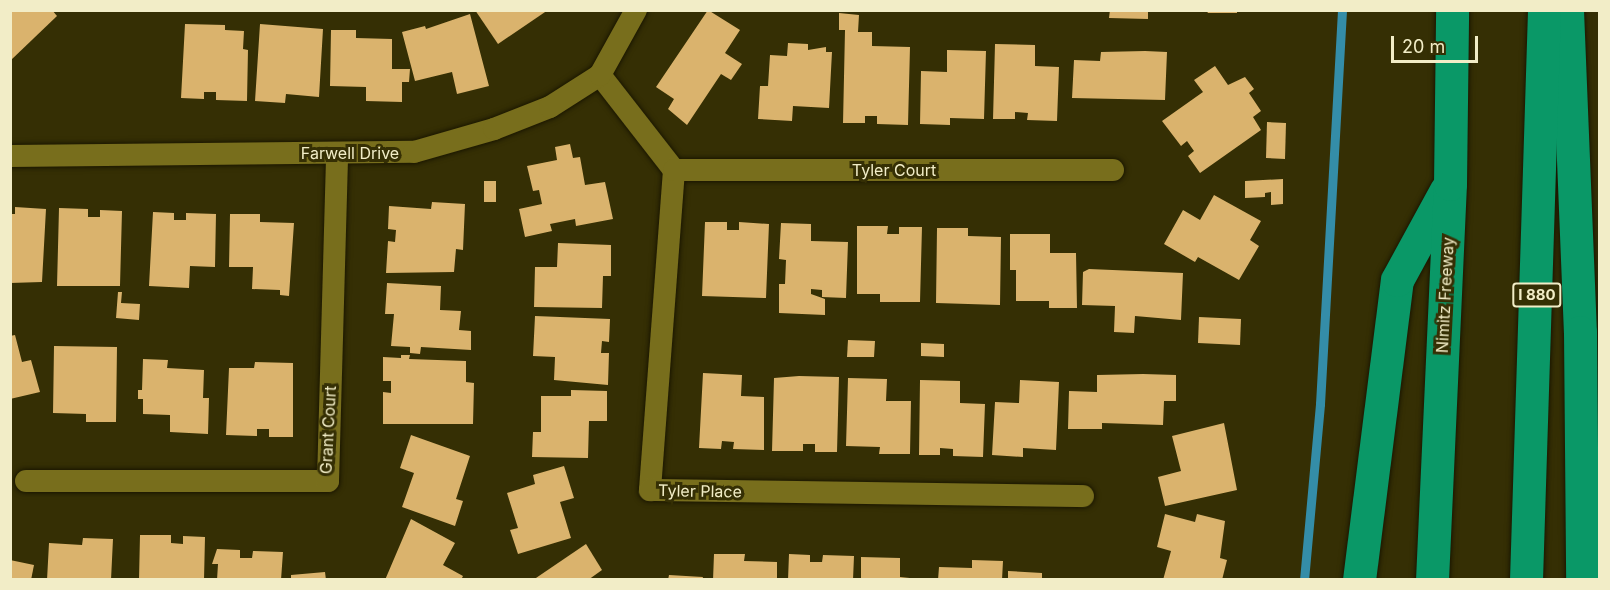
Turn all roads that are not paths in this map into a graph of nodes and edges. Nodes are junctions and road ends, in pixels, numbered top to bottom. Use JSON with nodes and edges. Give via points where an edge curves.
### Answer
{"nodes":[{"id":1,"x":636,"y":10,"type":"edge"},
{"id":2,"x":1452,"y":10,"type":"edge"},
{"id":3,"x":1544,"y":10,"type":"edge"},
{"id":4,"x":1567,"y":10,"type":"edge"},
{"id":5,"x":600,"y":75,"type":"junction"},
{"id":6,"x":337,"y":153,"type":"junction"},
{"id":7,"x":10,"y":156,"type":"edge"},
{"id":8,"x":674,"y":170,"type":"junction"},
{"id":9,"x":1113,"y":170,"type":"dead end"},
{"id":10,"x":1450,"y":184,"type":"junction"},
{"id":11,"x":26,"y":481,"type":"dead end"},
{"id":12,"x":1083,"y":496,"type":"dead end"},
{"id":13,"x":1359,"y":579,"type":"edge"},
{"id":14,"x":1432,"y":579,"type":"edge"},
{"id":15,"x":1527,"y":579,"type":"edge"},
{"id":16,"x":1582,"y":579,"type":"edge"}],
"edges":[{"from":1,"to":5,"type":"street","name":"Farwell Drive"},
{"from":2,"to":10,"type":"highway","name":"Nimitz Freeway"},
{"from":3,"to":15,"type":"highway","number":"I 880"},
{"from":4,"to":16,"type":"highway","via":[[1581,365]]},
{"from":5,"to":6,"type":"street","name":"Farwell Drive","via":[[550,107],[494,129],[414,152]]},
{"from":5,"to":8,"type":"street"},
{"from":6,"to":7,"type":"street","name":"Farwell Drive"},
{"from":6,"to":11,"type":"street","name":"Grant Court","via":[[328,481]]},
{"from":8,"to":9,"type":"street","name":"Tyler Court"},
{"from":8,"to":12,"type":"street","name":"Tyler Place","via":[[650,490]]},
{"from":10,"to":13,"type":"highway","via":[[1396,280]]},
{"from":10,"to":14,"type":"highway","name":"Nimitz Freeway"}]}
